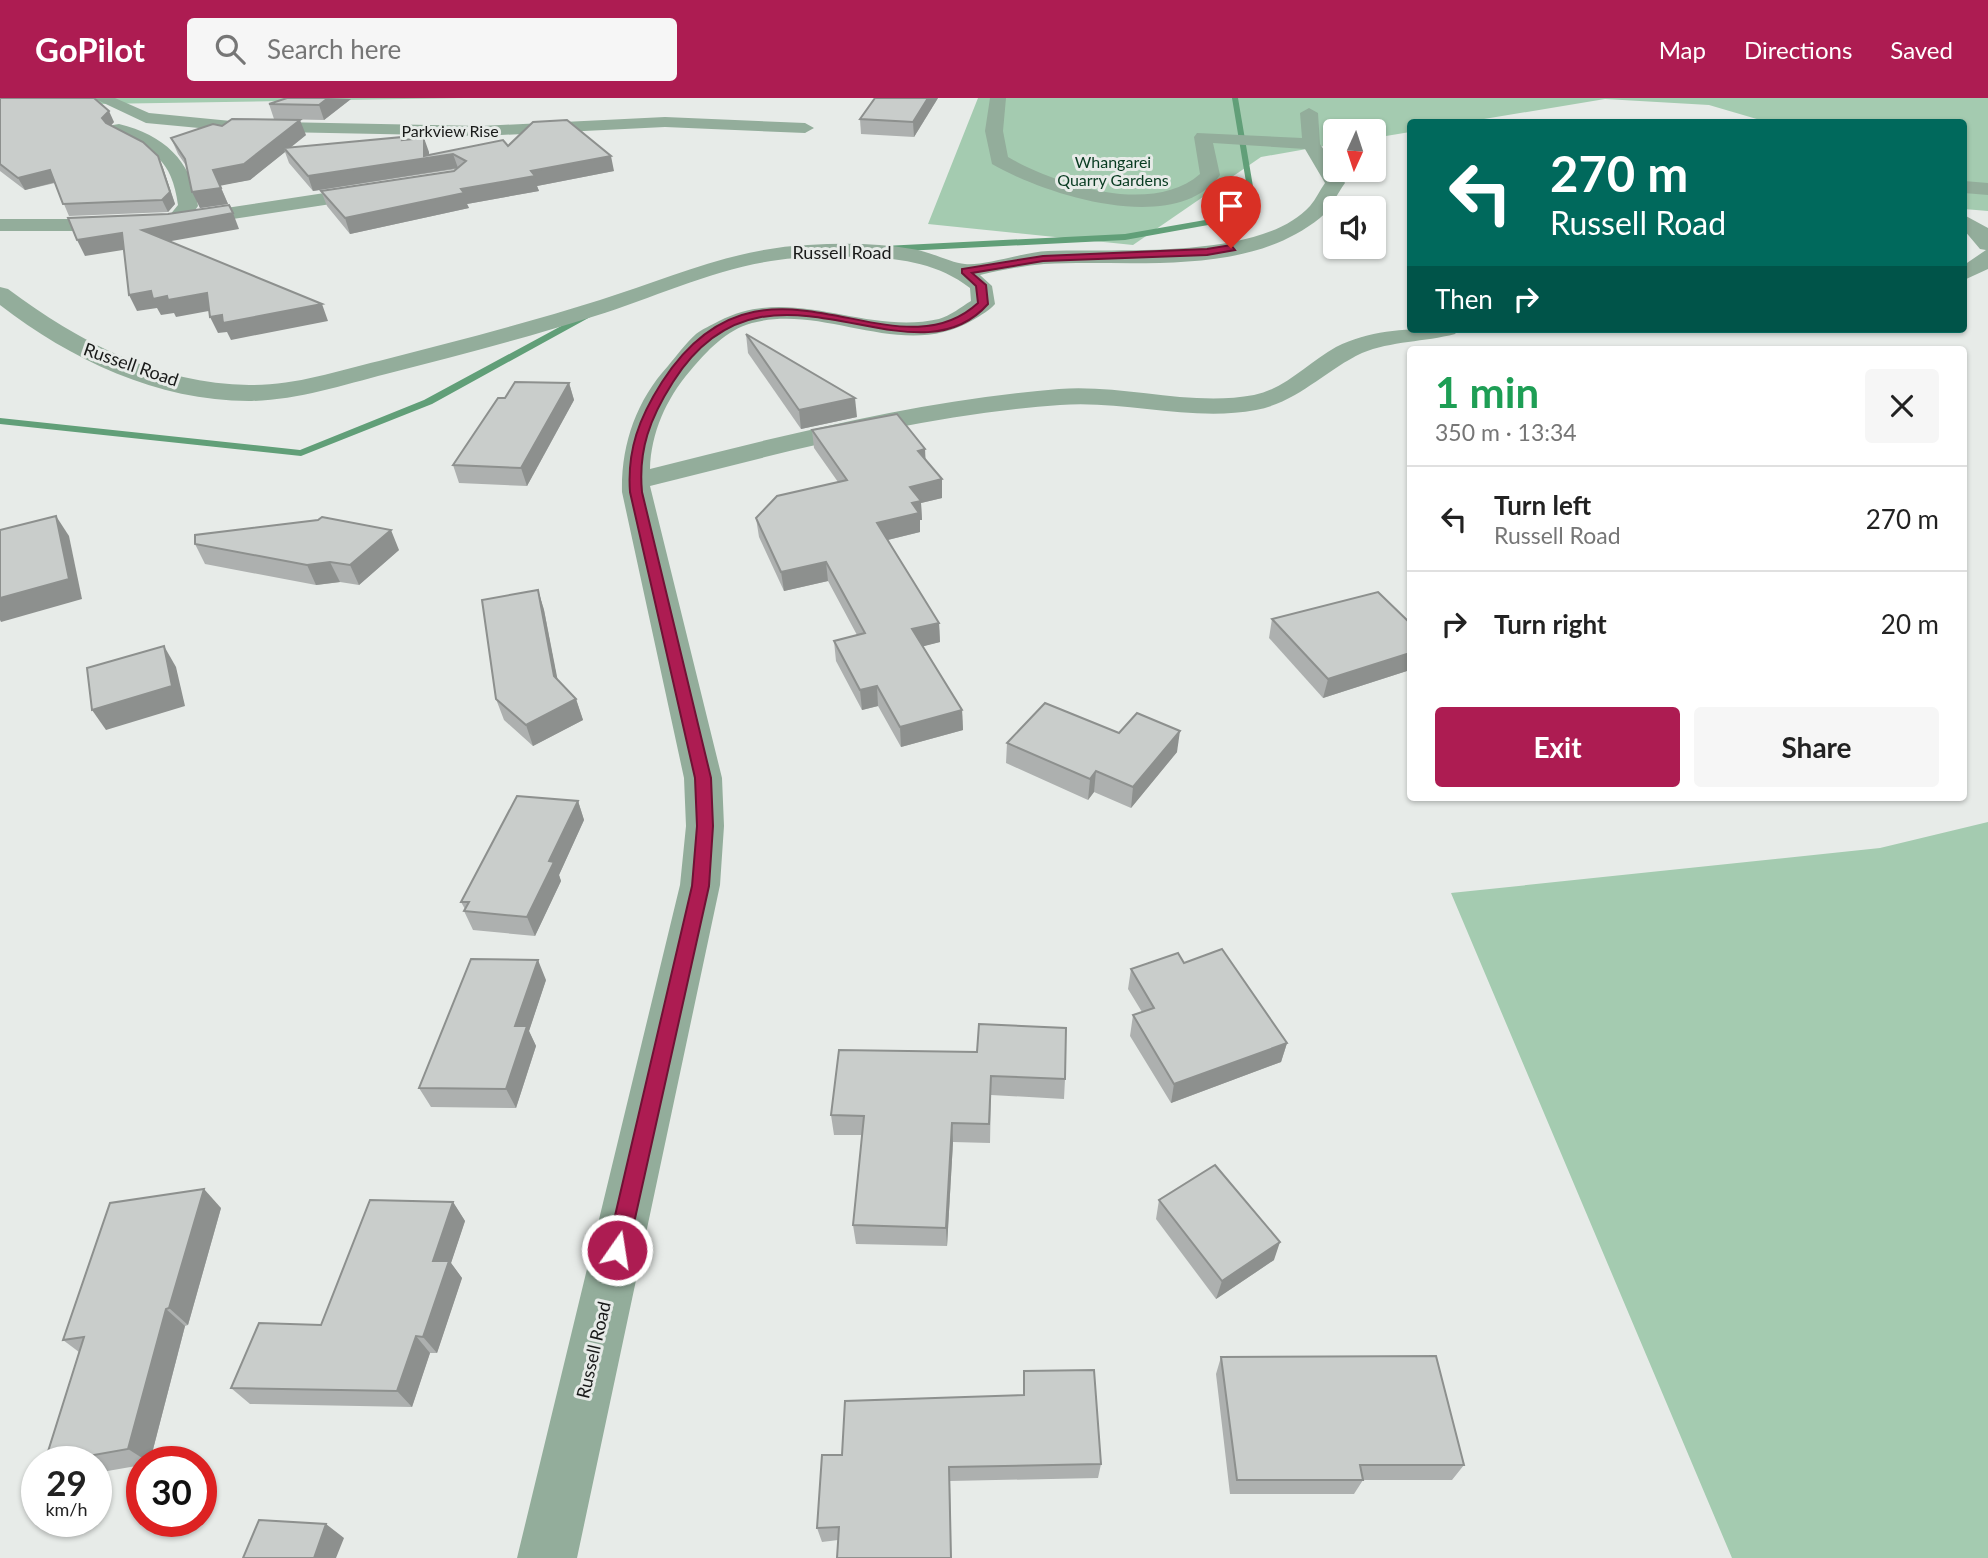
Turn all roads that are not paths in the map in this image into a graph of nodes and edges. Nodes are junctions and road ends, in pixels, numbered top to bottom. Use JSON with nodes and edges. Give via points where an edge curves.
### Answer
{"nodes":[{"id":1,"x":101,"y":98,"type":"edge"},
{"id":2,"x":998,"y":98,"type":"edge"},
{"id":3,"x":1308,"y":114,"type":"dead end"},
{"id":4,"x":805,"y":128,"type":"dead end"},
{"id":5,"x":118,"y":129,"type":"edge"},
{"id":6,"x":1311,"y":144,"type":"junction"},
{"id":7,"x":1967,"y":187,"type":"edge"},
{"id":8,"x":392,"y":189,"type":"edge"},
{"id":9,"x":1988,"y":189,"type":"edge"},
{"id":10,"x":175,"y":221,"type":"junction"},
{"id":11,"x":1967,"y":223,"type":"edge"},
{"id":12,"x":0,"y":225,"type":"edge"},
{"id":13,"x":1988,"y":244,"type":"edge"},
{"id":14,"x":1988,"y":256,"type":"edge"},
{"id":15,"x":965,"y":271,"type":"junction"},
{"id":16,"x":1967,"y":272,"type":"edge"},
{"id":17,"x":0,"y":294,"type":"edge"},
{"id":18,"x":1425,"y":333,"type":"edge"},
{"id":19,"x":635,"y":481,"type":"junction"},
{"id":20,"x":547,"y":1558,"type":"edge"}],
"edges":[{"from":1,"to":4,"type":"street","name":"Parkview Rise","via":[[146,118],[231,126],[481,131],[653,122]]},
{"from":2,"to":6,"type":"street","via":[[994,131],[999,160],[1014,170],[1118,197],[1165,199],[1197,187],[1210,175],[1203,136]]},
{"from":3,"to":6,"type":"street"},
{"from":5,"to":10,"type":"street","via":[[150,142],[175,162],[188,206]]},
{"from":6,"to":15,"type":"street","via":[[1331,172],[1335,183],[1331,196],[1305,221],[1256,244],[1207,252],[1043,258]]},
{"from":7,"to":9,"type":"street"},
{"from":8,"to":10,"type":"street"},
{"from":10,"to":12,"type":"street"},
{"from":11,"to":13,"type":"street"},
{"from":14,"to":16,"type":"street"},
{"from":15,"to":17,"type":"street","name":"Russell Road","via":[[895,252],[772,254],[454,349],[252,393],[208,390],[137,372],[76,346]]},
{"from":15,"to":19,"type":"street","name":"Russell Road","via":[[981,285],[983,304],[969,317],[943,326],[904,330],[795,311],[729,322],[678,365],[654,402],[638,440]]},
{"from":18,"to":19,"type":"street","via":[[1364,344],[1285,393],[1254,402],[1072,396],[990,404],[869,425]]},
{"from":19,"to":20,"type":"street","name":"Russell Road","via":[[652,572],[703,778],[703,850],[700,886]]}]}
